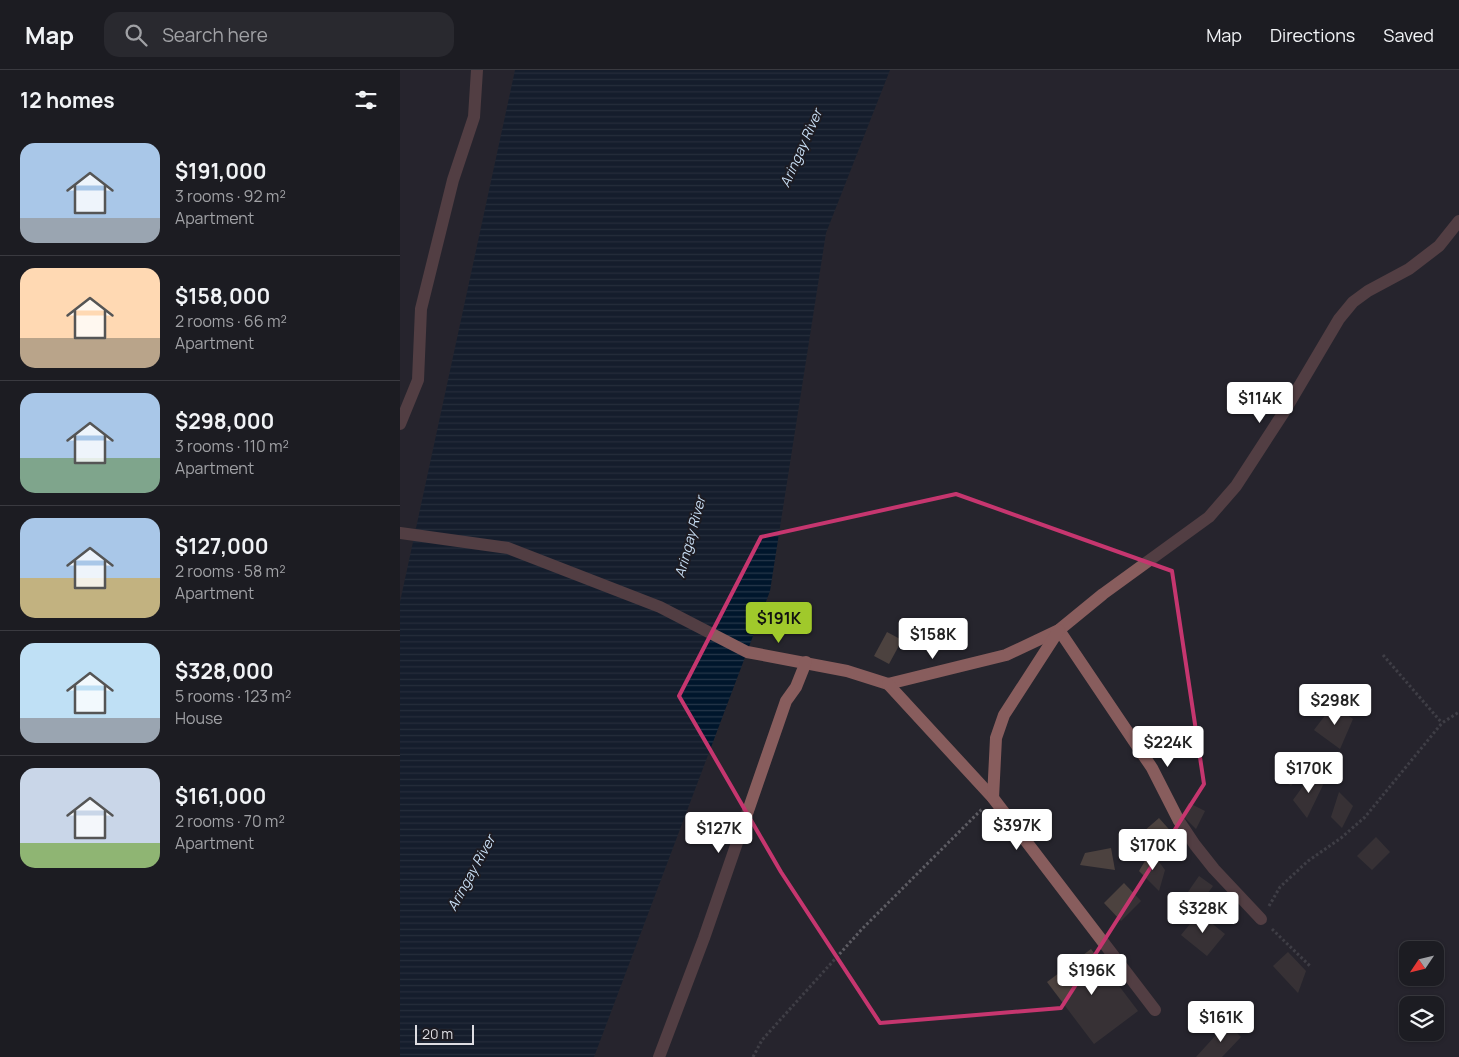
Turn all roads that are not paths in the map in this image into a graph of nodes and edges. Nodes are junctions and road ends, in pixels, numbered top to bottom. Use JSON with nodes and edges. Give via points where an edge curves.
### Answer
{"nodes":[{"id":1,"x":477,"y":70,"type":"edge"},
{"id":2,"x":1459,"y":221,"type":"edge"},
{"id":3,"x":400,"y":424,"type":"edge"},
{"id":4,"x":400,"y":533,"type":"edge"},
{"id":5,"x":1059,"y":630,"type":"junction"},
{"id":6,"x":806,"y":662,"type":"junction"},
{"id":7,"x":888,"y":684,"type":"junction"},
{"id":8,"x":993,"y":798,"type":"junction"},
{"id":9,"x":1261,"y":919,"type":"road end"},
{"id":10,"x":1155,"y":1010,"type":"dead end"},
{"id":11,"x":659,"y":1057,"type":"edge"}],
"edges":[{"from":1,"to":3,"type":"street","via":[[474,117],[453,180],[421,308],[418,380]]},
{"from":2,"to":5,"type":"street","via":[[1439,246],[1409,269],[1360,297],[1339,319],[1236,486],[1209,517]]},
{"from":4,"to":6,"type":"street","via":[[508,548],[660,607],[747,652]]},
{"from":5,"to":7,"type":"street","via":[[1006,655]]},
{"from":5,"to":8,"type":"street","via":[[1004,715],[996,738]]},
{"from":5,"to":9,"type":"street","via":[[1152,768],[1195,845]]},
{"from":6,"to":7,"type":"street"},
{"from":6,"to":11,"type":"street","via":[[796,687],[786,701]]},
{"from":7,"to":8,"type":"street"},
{"from":8,"to":10,"type":"street"}]}
